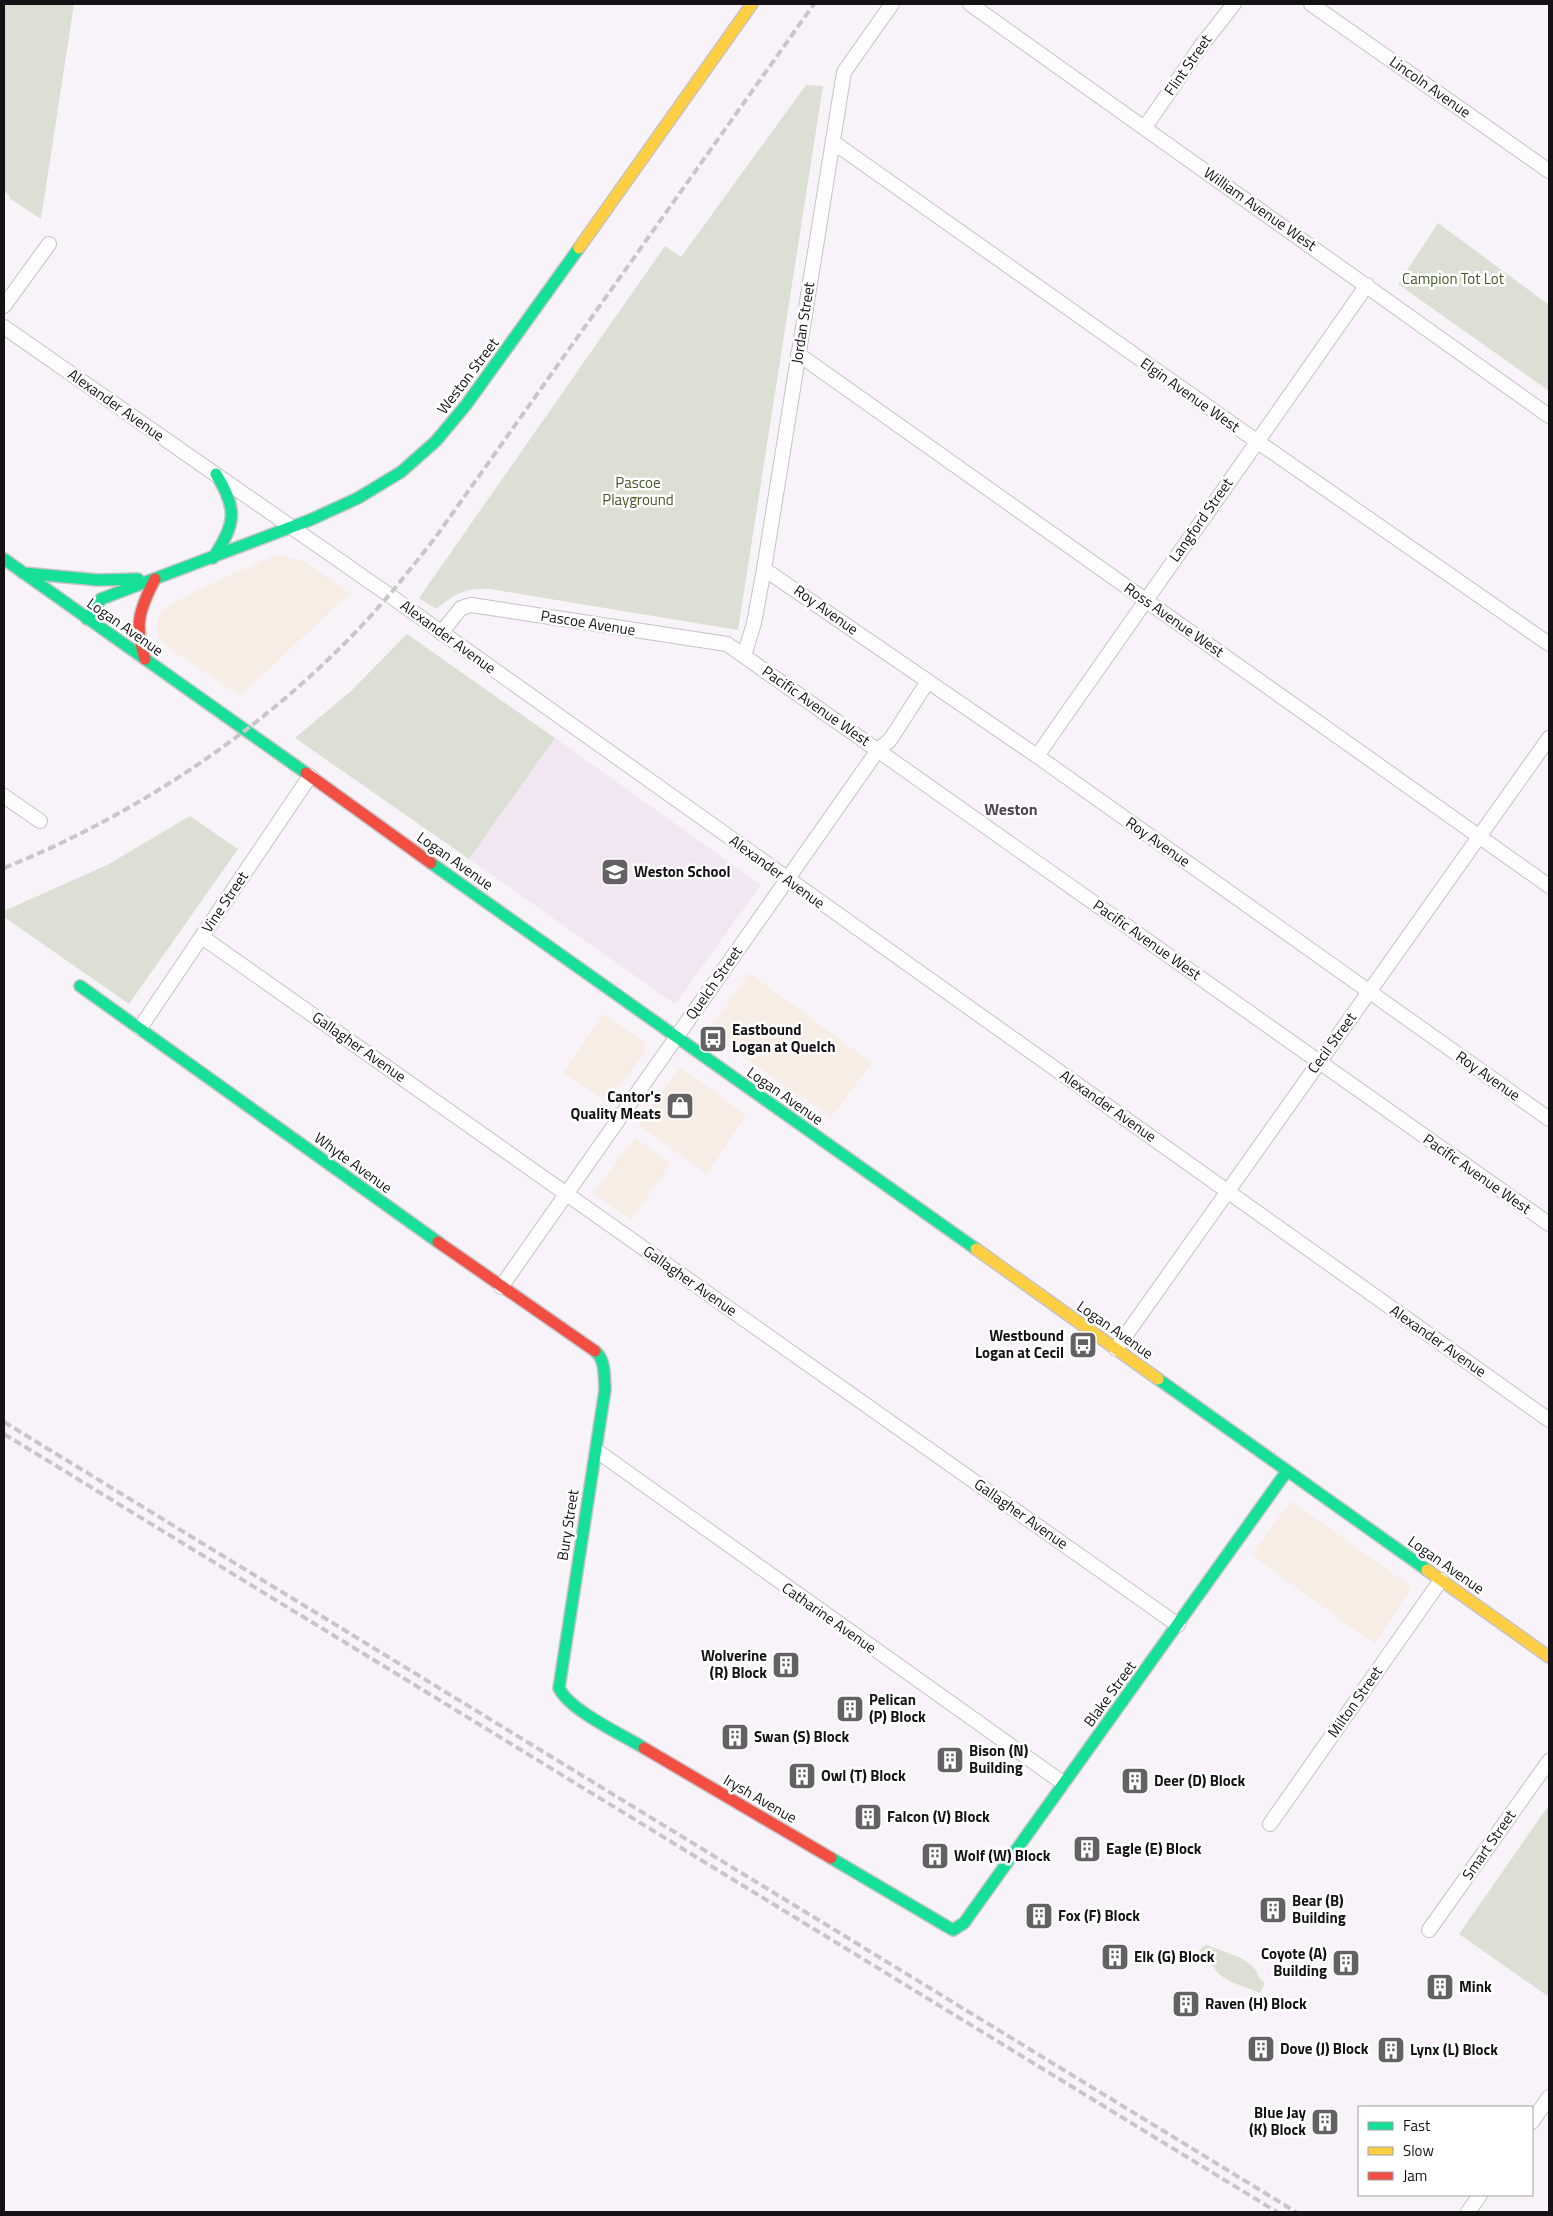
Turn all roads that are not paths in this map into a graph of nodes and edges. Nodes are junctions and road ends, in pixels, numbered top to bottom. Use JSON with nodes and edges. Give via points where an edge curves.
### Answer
{"nodes":[{"id":1,"x":752,"y":4,"type":"edge"},
{"id":2,"x":892,"y":4,"type":"edge"},
{"id":3,"x":970,"y":4,"type":"edge"},
{"id":4,"x":1234,"y":4,"type":"edge"},
{"id":5,"x":1311,"y":4,"type":"edge"},
{"id":6,"x":1145,"y":127,"type":"junction"},
{"id":7,"x":833,"y":142,"type":"junction"},
{"id":8,"x":1549,"y":171,"type":"edge"},
{"id":9,"x":49,"y":244,"type":"dead end"},
{"id":10,"x":1367,"y":285,"type":"junction"},
{"id":11,"x":4,"y":306,"type":"edge"},
{"id":12,"x":4,"y":327,"type":"edge"},
{"id":13,"x":798,"y":354,"type":"junction"},
{"id":14,"x":1549,"y":416,"type":"edge"},
{"id":15,"x":1257,"y":442,"type":"junction"},
{"id":16,"x":216,"y":474,"type":"junction"},
{"id":17,"x":291,"y":528,"type":"junction"},
{"id":18,"x":213,"y":558,"type":"junction"},
{"id":19,"x":4,"y":559,"type":"edge"},
{"id":20,"x":764,"y":569,"type":"junction"},
{"id":21,"x":22,"y":572,"type":"junction"},
{"id":22,"x":155,"y":579,"type":"junction"},
{"id":23,"x":1147,"y":601,"type":"junction"},
{"id":24,"x":87,"y":619,"type":"junction"},
{"id":25,"x":441,"y":633,"type":"junction"},
{"id":26,"x":1549,"y":644,"type":"edge"},
{"id":27,"x":744,"y":656,"type":"junction"},
{"id":28,"x":145,"y":659,"type":"junction"},
{"id":29,"x":928,"y":681,"type":"junction"},
{"id":30,"x":1549,"y":738,"type":"edge"},
{"id":31,"x":878,"y":750,"type":"junction"},
{"id":32,"x":1037,"y":756,"type":"junction"},
{"id":33,"x":310,"y":776,"type":"junction"},
{"id":34,"x":4,"y":796,"type":"edge"},
{"id":35,"x":40,"y":821,"type":"dead end"},
{"id":36,"x":1478,"y":836,"type":"junction"},
{"id":37,"x":787,"y":879,"type":"junction"},
{"id":38,"x":1549,"y":886,"type":"edge"},
{"id":39,"x":202,"y":936,"type":"junction"},
{"id":40,"x":80,"y":986,"type":"dead end"},
{"id":41,"x":1370,"y":991,"type":"junction"},
{"id":42,"x":140,"y":1028,"type":"junction"},
{"id":43,"x":676,"y":1037,"type":"junction"},
{"id":44,"x":1319,"y":1062,"type":"junction"},
{"id":45,"x":1549,"y":1119,"type":"edge"},
{"id":46,"x":1228,"y":1191,"type":"junction"},
{"id":47,"x":566,"y":1194,"type":"junction"},
{"id":48,"x":1549,"y":1224,"type":"edge"},
{"id":49,"x":501,"y":1287,"type":"junction"},
{"id":50,"x":1116,"y":1349,"type":"junction"},
{"id":51,"x":604,"y":1367,"type":"joint"},
{"id":52,"x":1549,"y":1420,"type":"edge"},
{"id":53,"x":597,"y":1452,"type":"junction"},
{"id":54,"x":1287,"y":1471,"type":"junction"},
{"id":55,"x":1441,"y":1580,"type":"junction"},
{"id":56,"x":1178,"y":1625,"type":"junction"},
{"id":57,"x":1549,"y":1657,"type":"edge"},
{"id":58,"x":559,"y":1688,"type":"joint"},
{"id":59,"x":1549,"y":1761,"type":"edge"},
{"id":60,"x":1063,"y":1783,"type":"junction"},
{"id":61,"x":1270,"y":1824,"type":"dead end"},
{"id":62,"x":953,"y":1930,"type":"joint"},
{"id":63,"x":1430,"y":1930,"type":"dead end"},
{"id":64,"x":1549,"y":2097,"type":"edge"},
{"id":65,"x":1533,"y":2121,"type":"edge"},
{"id":66,"x":1479,"y":2196,"type":"edge"},
{"id":67,"x":1468,"y":2212,"type":"edge"}],
"edges":[{"from":1,"to":17,"type":"main road","name":"Weston Street","via":[[476,392],[440,436],[390,480],[352,503]]},
{"from":2,"to":7,"type":"street","name":"Jordan Street","via":[[844,72]]},
{"from":3,"to":6,"type":"street","name":"William Avenue West"},
{"from":4,"to":6,"type":"street","name":"Flint Street"},
{"from":5,"to":8,"type":"street","name":"Lincoln Avenue"},
{"from":6,"to":10,"type":"street","name":"William Avenue West"},
{"from":7,"to":13,"type":"street","name":"Jordan Street"},
{"from":7,"to":15,"type":"street","name":"Elgin Avenue West"},
{"from":9,"to":11,"type":"street"},
{"from":10,"to":14,"type":"street","name":"William Avenue West"},
{"from":10,"to":15,"type":"street","name":"Langford Street"},
{"from":12,"to":16,"type":"street","name":"Alexander Avenue"},
{"from":13,"to":20,"type":"street","name":"Jordan Street"},
{"from":13,"to":23,"type":"street","name":"Ross Avenue West"},
{"from":15,"to":23,"type":"street","name":"Langford Street"},
{"from":15,"to":26,"type":"street","name":"Elgin Avenue West"},
{"from":16,"to":17,"type":"street","name":"Alexander Avenue"},
{"from":16,"to":18,"type":"main road","via":[[230,495],[233,513],[229,532]]},
{"from":17,"to":18,"type":"main road","name":"Weston Street"},
{"from":17,"to":25,"type":"street","name":"Alexander Avenue"},
{"from":18,"to":22,"type":"main road","name":"Weston Street"},
{"from":19,"to":21,"type":"main road","name":"Logan Avenue"},
{"from":20,"to":27,"type":"street","name":"Jordan Street"},
{"from":20,"to":29,"type":"street","name":"Roy Avenue"},
{"from":21,"to":22,"type":"main road","via":[[98,580]]},
{"from":21,"to":24,"type":"main road","name":"Logan Avenue"},
{"from":22,"to":24,"type":"main road","name":"Weston Street","via":[[101,600]]},
{"from":22,"to":28,"type":"main road","via":[[139,616],[138,635]]},
{"from":23,"to":32,"type":"street","name":"Langford Street"},
{"from":23,"to":36,"type":"street","name":"Ross Avenue West"},
{"from":24,"to":28,"type":"main road","name":"Logan Avenue"},
{"from":25,"to":27,"type":"street","name":"Pascoe Avenue","via":[[461,608],[470,605],[727,644]]},
{"from":25,"to":37,"type":"street","name":"Alexander Avenue"},
{"from":27,"to":31,"type":"street","name":"Pacific Avenue West"},
{"from":28,"to":33,"type":"main road","name":"Logan Avenue"},
{"from":29,"to":31,"type":"street","name":"Quelch Street","via":[[890,740]]},
{"from":29,"to":32,"type":"street","name":"Roy Avenue"},
{"from":30,"to":36,"type":"street","name":"Cecil Street"},
{"from":31,"to":37,"type":"street","name":"Quelch Street"},
{"from":31,"to":44,"type":"street","name":"Pacific Avenue West"},
{"from":32,"to":41,"type":"street","name":"Roy Avenue"},
{"from":33,"to":39,"type":"street","name":"Vine Street"},
{"from":33,"to":43,"type":"main road","name":"Logan Avenue"},
{"from":34,"to":35,"type":"street"},
{"from":36,"to":38,"type":"street","name":"Ross Avenue West"},
{"from":36,"to":41,"type":"street","name":"Cecil Street"},
{"from":37,"to":43,"type":"street","name":"Quelch Street"},
{"from":37,"to":46,"type":"street","name":"Alexander Avenue"},
{"from":39,"to":42,"type":"street","name":"Vine Street"},
{"from":39,"to":47,"type":"street","name":"Gallagher Avenue"},
{"from":40,"to":42,"type":"main road","name":"Whyte Avenue"},
{"from":41,"to":44,"type":"street","name":"Cecil Street"},
{"from":41,"to":45,"type":"street","name":"Roy Avenue"},
{"from":42,"to":49,"type":"main road","name":"Whyte Avenue"},
{"from":43,"to":47,"type":"street","name":"Quelch Street"},
{"from":43,"to":50,"type":"main road","name":"Logan Avenue"},
{"from":44,"to":46,"type":"street","name":"Cecil Street"},
{"from":44,"to":48,"type":"street","name":"Pacific Avenue West"},
{"from":46,"to":50,"type":"street","name":"Cecil Street"},
{"from":46,"to":52,"type":"street","name":"Alexander Avenue"},
{"from":47,"to":49,"type":"street","name":"Quelch Street"},
{"from":47,"to":56,"type":"street","name":"Gallagher Avenue"},
{"from":49,"to":51,"type":"main road","name":"Whyte Avenue","via":[[598,1353]]},
{"from":50,"to":54,"type":"main road","name":"Logan Avenue"},
{"from":51,"to":53,"type":"main road","name":"Bury Street","via":[[605,1390]]},
{"from":53,"to":58,"type":"main road","name":"Bury Street"},
{"from":53,"to":60,"type":"street","name":"Catharine Avenue"},
{"from":54,"to":55,"type":"main road","name":"Logan Avenue"},
{"from":54,"to":56,"type":"main road","name":"Blake Street"},
{"from":55,"to":57,"type":"main road","name":"Logan Avenue"},
{"from":55,"to":61,"type":"street","name":"Milton Street"},
{"from":56,"to":60,"type":"main road","name":"Blake Street"},
{"from":58,"to":62,"type":"main road","name":"Irysh Avenue","via":[[563,1697],[575,1707]]},
{"from":59,"to":63,"type":"street","name":"Smart Street"},
{"from":60,"to":62,"type":"main road","name":"Blake Street","via":[[964,1923]]},
{"from":64,"to":65,"type":"street"},
{"from":66,"to":67,"type":"street"}]}
